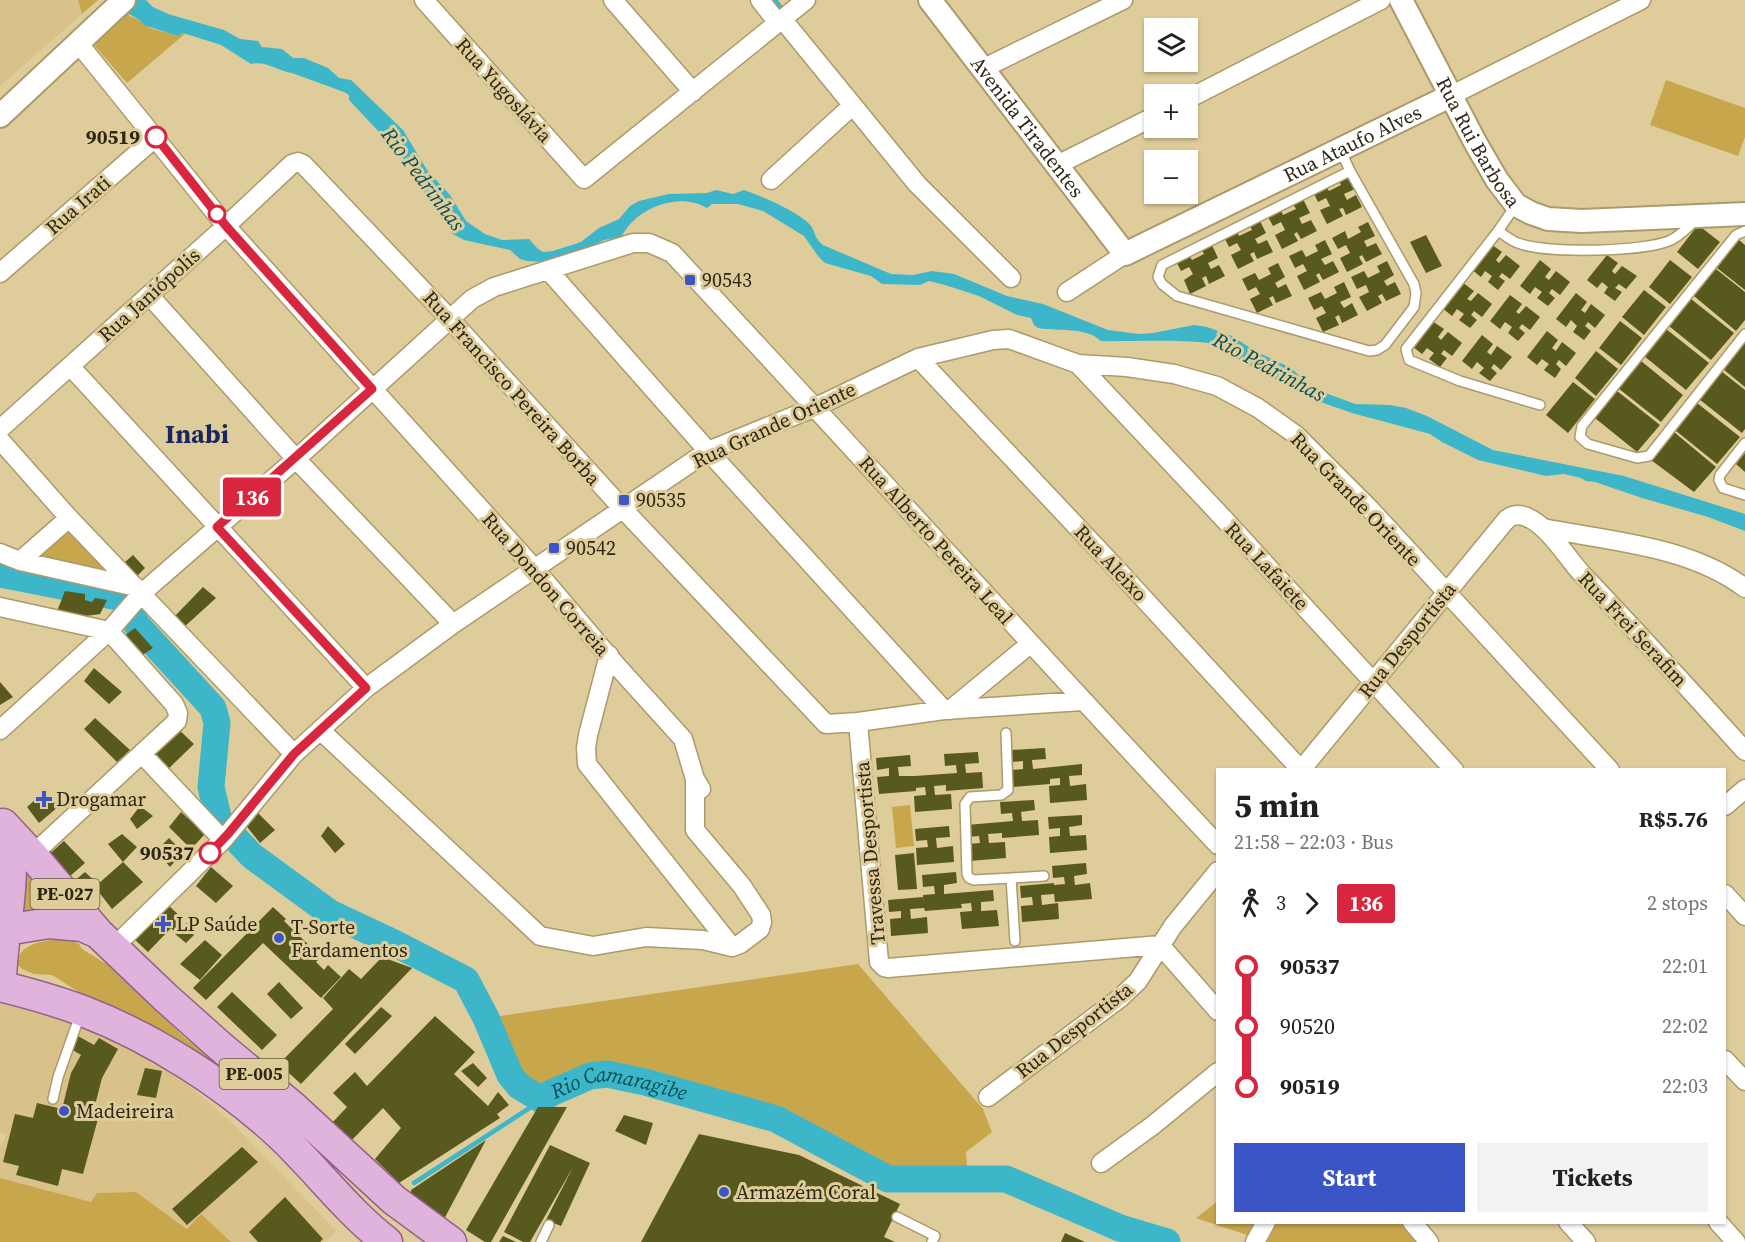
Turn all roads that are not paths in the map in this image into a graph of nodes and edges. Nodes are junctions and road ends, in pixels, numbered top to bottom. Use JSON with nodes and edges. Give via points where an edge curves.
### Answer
{"nodes":[{"id":1,"x":424,"y":0,"type":"edge"},
{"id":2,"x":613,"y":0,"type":"edge"},
{"id":3,"x":760,"y":0,"type":"edge"},
{"id":4,"x":930,"y":0,"type":"edge"},
{"id":5,"x":1123,"y":0,"type":"edge"},
{"id":6,"x":1382,"y":0,"type":"edge"},
{"id":7,"x":1401,"y":0,"type":"edge"},
{"id":8,"x":1641,"y":0,"type":"edge"},
{"id":9,"x":799,"y":2,"type":"edge"},
{"id":10,"x":117,"y":6,"type":"edge"},
{"id":11,"x":781,"y":22,"type":"junction"},
{"id":12,"x":79,"y":44,"type":"junction"},
{"id":13,"x":984,"y":68,"type":"junction"},
{"id":14,"x":693,"y":92,"type":"junction"},
{"id":15,"x":1198,"y":94,"type":"edge"},
{"id":16,"x":1450,"y":96,"type":"junction"},
{"id":17,"x":852,"y":106,"type":"junction"},
{"id":18,"x":0,"y":116,"type":"edge"},
{"id":19,"x":1144,"y":122,"type":"edge"},
{"id":20,"x":156,"y":137,"type":"junction"},
{"id":21,"x":1340,"y":149,"type":"junction"},
{"id":22,"x":298,"y":162,"type":"joint"},
{"id":23,"x":1057,"y":165,"type":"junction"},
{"id":24,"x":1350,"y":171,"type":"junction"},
{"id":25,"x":771,"y":180,"type":"dead end"},
{"id":26,"x":1516,"y":205,"type":"junction"},
{"id":27,"x":1745,"y":214,"type":"edge"},
{"id":28,"x":1698,"y":217,"type":"junction"},
{"id":29,"x":226,"y":226,"type":"junction"},
{"id":30,"x":1498,"y":231,"type":"junction"},
{"id":31,"x":1745,"y":231,"type":"edge"},
{"id":32,"x":1125,"y":254,"type":"junction"},
{"id":33,"x":549,"y":271,"type":"junction"},
{"id":34,"x":0,"y":273,"type":"edge"},
{"id":35,"x":1011,"y":278,"type":"dead end"},
{"id":36,"x":1067,"y":292,"type":"dead end"},
{"id":37,"x":149,"y":295,"type":"junction"},
{"id":38,"x":449,"y":318,"type":"junction"},
{"id":39,"x":1745,"y":334,"type":"edge"},
{"id":40,"x":918,"y":358,"type":"junction"},
{"id":41,"x":1078,"y":364,"type":"junction"},
{"id":42,"x":70,"y":366,"type":"junction"},
{"id":43,"x":372,"y":389,"type":"junction"},
{"id":44,"x":1540,"y":405,"type":"dead end"},
{"id":45,"x":816,"y":407,"type":"junction"},
{"id":46,"x":0,"y":429,"type":"edge"},
{"id":47,"x":0,"y":440,"type":"edge"},
{"id":48,"x":1745,"y":443,"type":"edge"},
{"id":49,"x":708,"y":451,"type":"junction"},
{"id":50,"x":296,"y":459,"type":"junction"},
{"id":51,"x":1745,"y":495,"type":"edge"},
{"id":52,"x":622,"y":508,"type":"junction"},
{"id":53,"x":1517,"y":514,"type":"joint"},
{"id":54,"x":69,"y":518,"type":"junction"},
{"id":55,"x":217,"y":527,"type":"junction"},
{"id":56,"x":1543,"y":528,"type":"junction"},
{"id":57,"x":0,"y":553,"type":"edge"},
{"id":58,"x":20,"y":561,"type":"junction"},
{"id":59,"x":534,"y":568,"type":"junction"},
{"id":60,"x":1745,"y":588,"type":"edge"},
{"id":61,"x":1446,"y":592,"type":"junction"},
{"id":62,"x":134,"y":599,"type":"junction"},
{"id":63,"x":0,"y":607,"type":"edge"},
{"id":64,"x":453,"y":624,"type":"junction"},
{"id":65,"x":109,"y":631,"type":"junction"},
{"id":66,"x":1030,"y":644,"type":"junction"},
{"id":67,"x":609,"y":655,"type":"junction"},
{"id":68,"x":1374,"y":681,"type":"junction"},
{"id":69,"x":366,"y":688,"type":"junction"},
{"id":70,"x":1083,"y":701,"type":"junction"},
{"id":71,"x":947,"y":710,"type":"junction"},
{"id":72,"x":858,"y":722,"type":"junction"},
{"id":73,"x":0,"y":730,"type":"edge"},
{"id":74,"x":320,"y":730,"type":"junction"},
{"id":75,"x":1006,"y":733,"type":"dead end"},
{"id":76,"x":1745,"y":750,"type":"edge"},
{"id":77,"x":142,"y":754,"type":"junction"},
{"id":78,"x":294,"y":754,"type":"junction"},
{"id":79,"x":1300,"y":768,"type":"edge"},
{"id":80,"x":1302,"y":768,"type":"edge"},
{"id":81,"x":1452,"y":768,"type":"edge"},
{"id":82,"x":1608,"y":768,"type":"edge"},
{"id":83,"x":1745,"y":789,"type":"edge"},
{"id":84,"x":1726,"y":805,"type":"edge"},
{"id":85,"x":1,"y":822,"type":"edge"},
{"id":86,"x":229,"y":833,"type":"junction"},
{"id":87,"x":1216,"y":843,"type":"edge"},
{"id":88,"x":32,"y":855,"type":"junction"},
{"id":89,"x":1216,"y":874,"type":"edge"},
{"id":90,"x":1044,"y":876,"type":"dead end"},
{"id":91,"x":1011,"y":878,"type":"junction"},
{"id":92,"x":1726,"y":895,"type":"edge"},
{"id":93,"x":1745,"y":916,"type":"edge"},
{"id":94,"x":2,"y":931,"type":"edge"},
{"id":95,"x":106,"y":940,"type":"junction"},
{"id":96,"x":1015,"y":941,"type":"dead end"},
{"id":97,"x":1160,"y":945,"type":"junction"},
{"id":98,"x":732,"y":947,"type":"junction"},
{"id":99,"x":1,"y":986,"type":"edge"},
{"id":100,"x":1216,"y":1009,"type":"edge"},
{"id":101,"x":87,"y":1012,"type":"junction"},
{"id":102,"x":1726,"y":1061,"type":"edge"},
{"id":103,"x":1216,"y":1074,"type":"edge"},
{"id":104,"x":1745,"y":1081,"type":"edge"},
{"id":105,"x":988,"y":1097,"type":"dead end"},
{"id":106,"x":53,"y":1098,"type":"dead end"},
{"id":107,"x":1101,"y":1163,"type":"dead end"},
{"id":108,"x":372,"y":1193,"type":"dead end"},
{"id":109,"x":897,"y":1217,"type":"dead end"},
{"id":110,"x":1414,"y":1224,"type":"edge"},
{"id":111,"x":1570,"y":1224,"type":"edge"},
{"id":112,"x":1720,"y":1224,"type":"edge"},
{"id":113,"x":549,"y":1225,"type":"dead end"},
{"id":114,"x":387,"y":1242,"type":"edge"},
{"id":115,"x":398,"y":1242,"type":"edge"},
{"id":116,"x":451,"y":1242,"type":"edge"},
{"id":117,"x":541,"y":1242,"type":"edge"},
{"id":118,"x":932,"y":1242,"type":"edge"},
{"id":119,"x":1428,"y":1242,"type":"edge"},
{"id":120,"x":1586,"y":1242,"type":"edge"},
{"id":121,"x":1736,"y":1242,"type":"edge"}],
"edges":[{"from":1,"to":14,"type":"street","name":"Rua Yugoslávia","via":[[584,179]]},
{"from":2,"to":14,"type":"street"},
{"from":3,"to":11,"type":"street"},
{"from":4,"to":13,"type":"street","name":"Avenida Tiradentes"},
{"from":5,"to":13,"type":"street"},
{"from":6,"to":15,"type":"street"},
{"from":7,"to":16,"type":"street","name":"Rua Rui Barbosa"},
{"from":8,"to":16,"type":"street","name":"Rua Ataufo Alves"},
{"from":9,"to":11,"type":"street"},
{"from":10,"to":12,"type":"street"},
{"from":11,"to":14,"type":"street"},
{"from":11,"to":17,"type":"street"},
{"from":12,"to":18,"type":"street"},
{"from":12,"to":20,"type":"street","name":"Rua Dondon Correia"},
{"from":13,"to":23,"type":"street","name":"Avenida Tiradentes"},
{"from":16,"to":21,"type":"street","name":"Rua Ataufo Alves"},
{"from":16,"to":26,"type":"street","name":"Rua Rui Barbosa","via":[[1497,180]]},
{"from":17,"to":25,"type":"street"},
{"from":17,"to":35,"type":"street","via":[[917,184]]},
{"from":19,"to":23,"type":"street"},
{"from":20,"to":29,"type":"street","name":"Rua Dondon Correia"},
{"from":20,"to":34,"type":"street","name":"Rua Irati"},
{"from":21,"to":24,"type":"lane"},
{"from":21,"to":32,"type":"street","name":"Rua Ataufo Alves"},
{"from":22,"to":29,"type":"street","name":"Rua Janiópolis"},
{"from":22,"to":38,"type":"street","name":"Rua Francisco Pereira Borba"},
{"from":23,"to":32,"type":"street","name":"Avenida Tiradentes"},
{"from":24,"to":24,"type":"lane","via":[[1162,265],[1158,277],[1162,284],[1177,296],[1369,351],[1377,350],[1414,307],[1416,293]]},
{"from":26,"to":28,"type":"street","name":"Rua Rui Barbosa","via":[[1548,219]]},
{"from":26,"to":30,"type":"lane"},
{"from":27,"to":28,"type":"street","name":"Rua Rui Barbosa"},
{"from":28,"to":30,"type":"lane","via":[[1669,241],[1611,249],[1540,249],[1517,243]]},
{"from":29,"to":37,"type":"street","name":"Rua Janiópolis"},
{"from":29,"to":43,"type":"street","name":"Rua Dondon Correia"},
{"from":30,"to":44,"type":"lane","via":[[1406,349],[1406,355],[1409,360],[1460,381]]},
{"from":31,"to":39,"type":"lane","via":[[1736,235],[1582,426],[1583,441],[1637,458],[1649,456]]},
{"from":32,"to":36,"type":"street","name":"Rua Ataufo Alves"},
{"from":33,"to":38,"type":"street","via":[[494,287]]},
{"from":33,"to":45,"type":"street","name":"Rua Alberto Pereira Leal","via":[[633,243],[649,243],[672,253]]},
{"from":33,"to":49,"type":"street"},
{"from":37,"to":42,"type":"street","name":"Rua Janiópolis"},
{"from":37,"to":50,"type":"street"},
{"from":38,"to":43,"type":"street"},
{"from":38,"to":52,"type":"street","name":"Rua Francisco Pereira Borba"},
{"from":40,"to":41,"type":"street","name":"Rua Grande Oriente","via":[[1009,339]]},
{"from":40,"to":45,"type":"street","name":"Rua Grande Oriente"},
{"from":40,"to":79,"type":"street","name":"Rua Aleixo"},
{"from":41,"to":61,"type":"street","name":"Rua Grande Oriente","via":[[1174,374],[1216,386],[1258,408],[1296,435]]},
{"from":41,"to":68,"type":"street","name":"Rua Lafaiete"},
{"from":42,"to":46,"type":"street","name":"Rua Janiópolis"},
{"from":42,"to":55,"type":"street"},
{"from":43,"to":50,"type":"street"},
{"from":43,"to":59,"type":"street","name":"Rua Dondon Correia"},
{"from":45,"to":49,"type":"street","name":"Rua Grande Oriente"},
{"from":45,"to":66,"type":"street","name":"Rua Alberto Pereira Leal"},
{"from":47,"to":54,"type":"street"},
{"from":48,"to":51,"type":"lane","via":[[1719,480],[1724,488]]},
{"from":49,"to":52,"type":"street","name":"Rua Grande Oriente"},
{"from":49,"to":71,"type":"street"},
{"from":50,"to":55,"type":"street"},
{"from":50,"to":64,"type":"street"},
{"from":52,"to":59,"type":"street","name":"Rua Grande Oriente"},
{"from":52,"to":72,"type":"street","name":"Rua Francisco Pereira Borba","via":[[826,724]]},
{"from":53,"to":56,"type":"street","name":"Rua Frei Serafim"},
{"from":53,"to":61,"type":"street","name":"Rua Desportista","via":[[1507,519]]},
{"from":54,"to":58,"type":"street"},
{"from":54,"to":62,"type":"street"},
{"from":55,"to":62,"type":"street"},
{"from":55,"to":69,"type":"street"},
{"from":56,"to":60,"type":"street","via":[[1699,561]]},
{"from":56,"to":76,"type":"street","name":"Rua Frei Serafim"},
{"from":57,"to":58,"type":"street"},
{"from":58,"to":62,"type":"street"},
{"from":59,"to":64,"type":"street","name":"Rua Grande Oriente"},
{"from":59,"to":67,"type":"street","name":"Rua Dondon Correia"},
{"from":61,"to":68,"type":"street","name":"Rua Desportista"},
{"from":61,"to":82,"type":"street","name":"Rua Grande Oriente"},
{"from":62,"to":65,"type":"street"},
{"from":62,"to":78,"type":"street"},
{"from":63,"to":65,"type":"street"},
{"from":64,"to":69,"type":"street","name":"Rua Grande Oriente"},
{"from":65,"to":73,"type":"street"},
{"from":65,"to":77,"type":"street","via":[[178,713],[177,721]]},
{"from":66,"to":70,"type":"street","name":"Rua Alberto Pereira Leal"},
{"from":66,"to":71,"type":"street"},
{"from":67,"to":98,"type":"street","via":[[588,735],[588,764]]},
{"from":67,"to":98,"type":"street","name":"Rua Dondon Correia","via":[[683,739],[698,784],[695,830],[761,915],[760,929]]},
{"from":68,"to":80,"type":"street","name":"Rua Desportista"},
{"from":68,"to":81,"type":"street","name":"Rua Lafaiete"},
{"from":69,"to":74,"type":"street","name":"Rua Grande Oriente"},
{"from":70,"to":71,"type":"street"},
{"from":70,"to":87,"type":"street","name":"Rua Alberto Pereira Leal","via":[[1095,722]]},
{"from":71,"to":72,"type":"street"},
{"from":72,"to":97,"type":"street","name":"Travessa Desportista","via":[[881,966]]},
{"from":74,"to":78,"type":"street","name":"Rua Grande Oriente"},
{"from":74,"to":98,"type":"street","via":[[540,936],[593,946],[646,937],[703,940]]},
{"from":75,"to":91,"type":"lane","via":[[1008,790],[1001,795],[970,797],[964,807],[967,877]]},
{"from":77,"to":86,"type":"street"},
{"from":77,"to":88,"type":"street"},
{"from":78,"to":86,"type":"street","name":"Rua Grande Oriente"},
{"from":83,"to":84,"type":"street"},
{"from":85,"to":88,"type":"main road","number":"PE-027"},
{"from":85,"to":94,"type":"main road","number":"PE-027","via":[[9,839],[10,861]]},
{"from":86,"to":95,"type":"street","name":"Rua Grande Oriente"},
{"from":88,"to":95,"type":"main road","number":"PE-027"},
{"from":89,"to":97,"type":"street","name":"Rua Desportista"},
{"from":90,"to":91,"type":"lane"},
{"from":91,"to":96,"type":"lane"},
{"from":92,"to":93,"type":"street"},
{"from":94,"to":95,"type":"main road","number":"PE-005","via":[[49,922],[82,926]]},
{"from":94,"to":99,"type":"main road","number":"PE-027"},
{"from":95,"to":108,"type":"lane","via":[[124,967],[159,1004],[288,1110]]},
{"from":95,"to":116,"type":"main road","number":"PE-005","via":[[394,1200]]},
{"from":97,"to":100,"type":"street"},
{"from":97,"to":105,"type":"street","name":"Rua Desportista","via":[[1138,981],[1120,998]]},
{"from":99,"to":101,"type":"main road","number":"PE-005"},
{"from":101,"to":106,"type":"lane","via":[[58,1077]]},
{"from":101,"to":114,"type":"main road","number":"PE-005","via":[[173,1056],[239,1101],[281,1136]]},
{"from":101,"to":115,"type":"lane","via":[[131,1026],[193,1059],[235,1088]]},
{"from":102,"to":104,"type":"street"},
{"from":103,"to":107,"type":"street"},
{"from":109,"to":118,"type":"lane","via":[[936,1236]]},
{"from":110,"to":119,"type":"street"},
{"from":111,"to":120,"type":"street"},
{"from":112,"to":121,"type":"street"},
{"from":113,"to":117,"type":"lane"}]}
